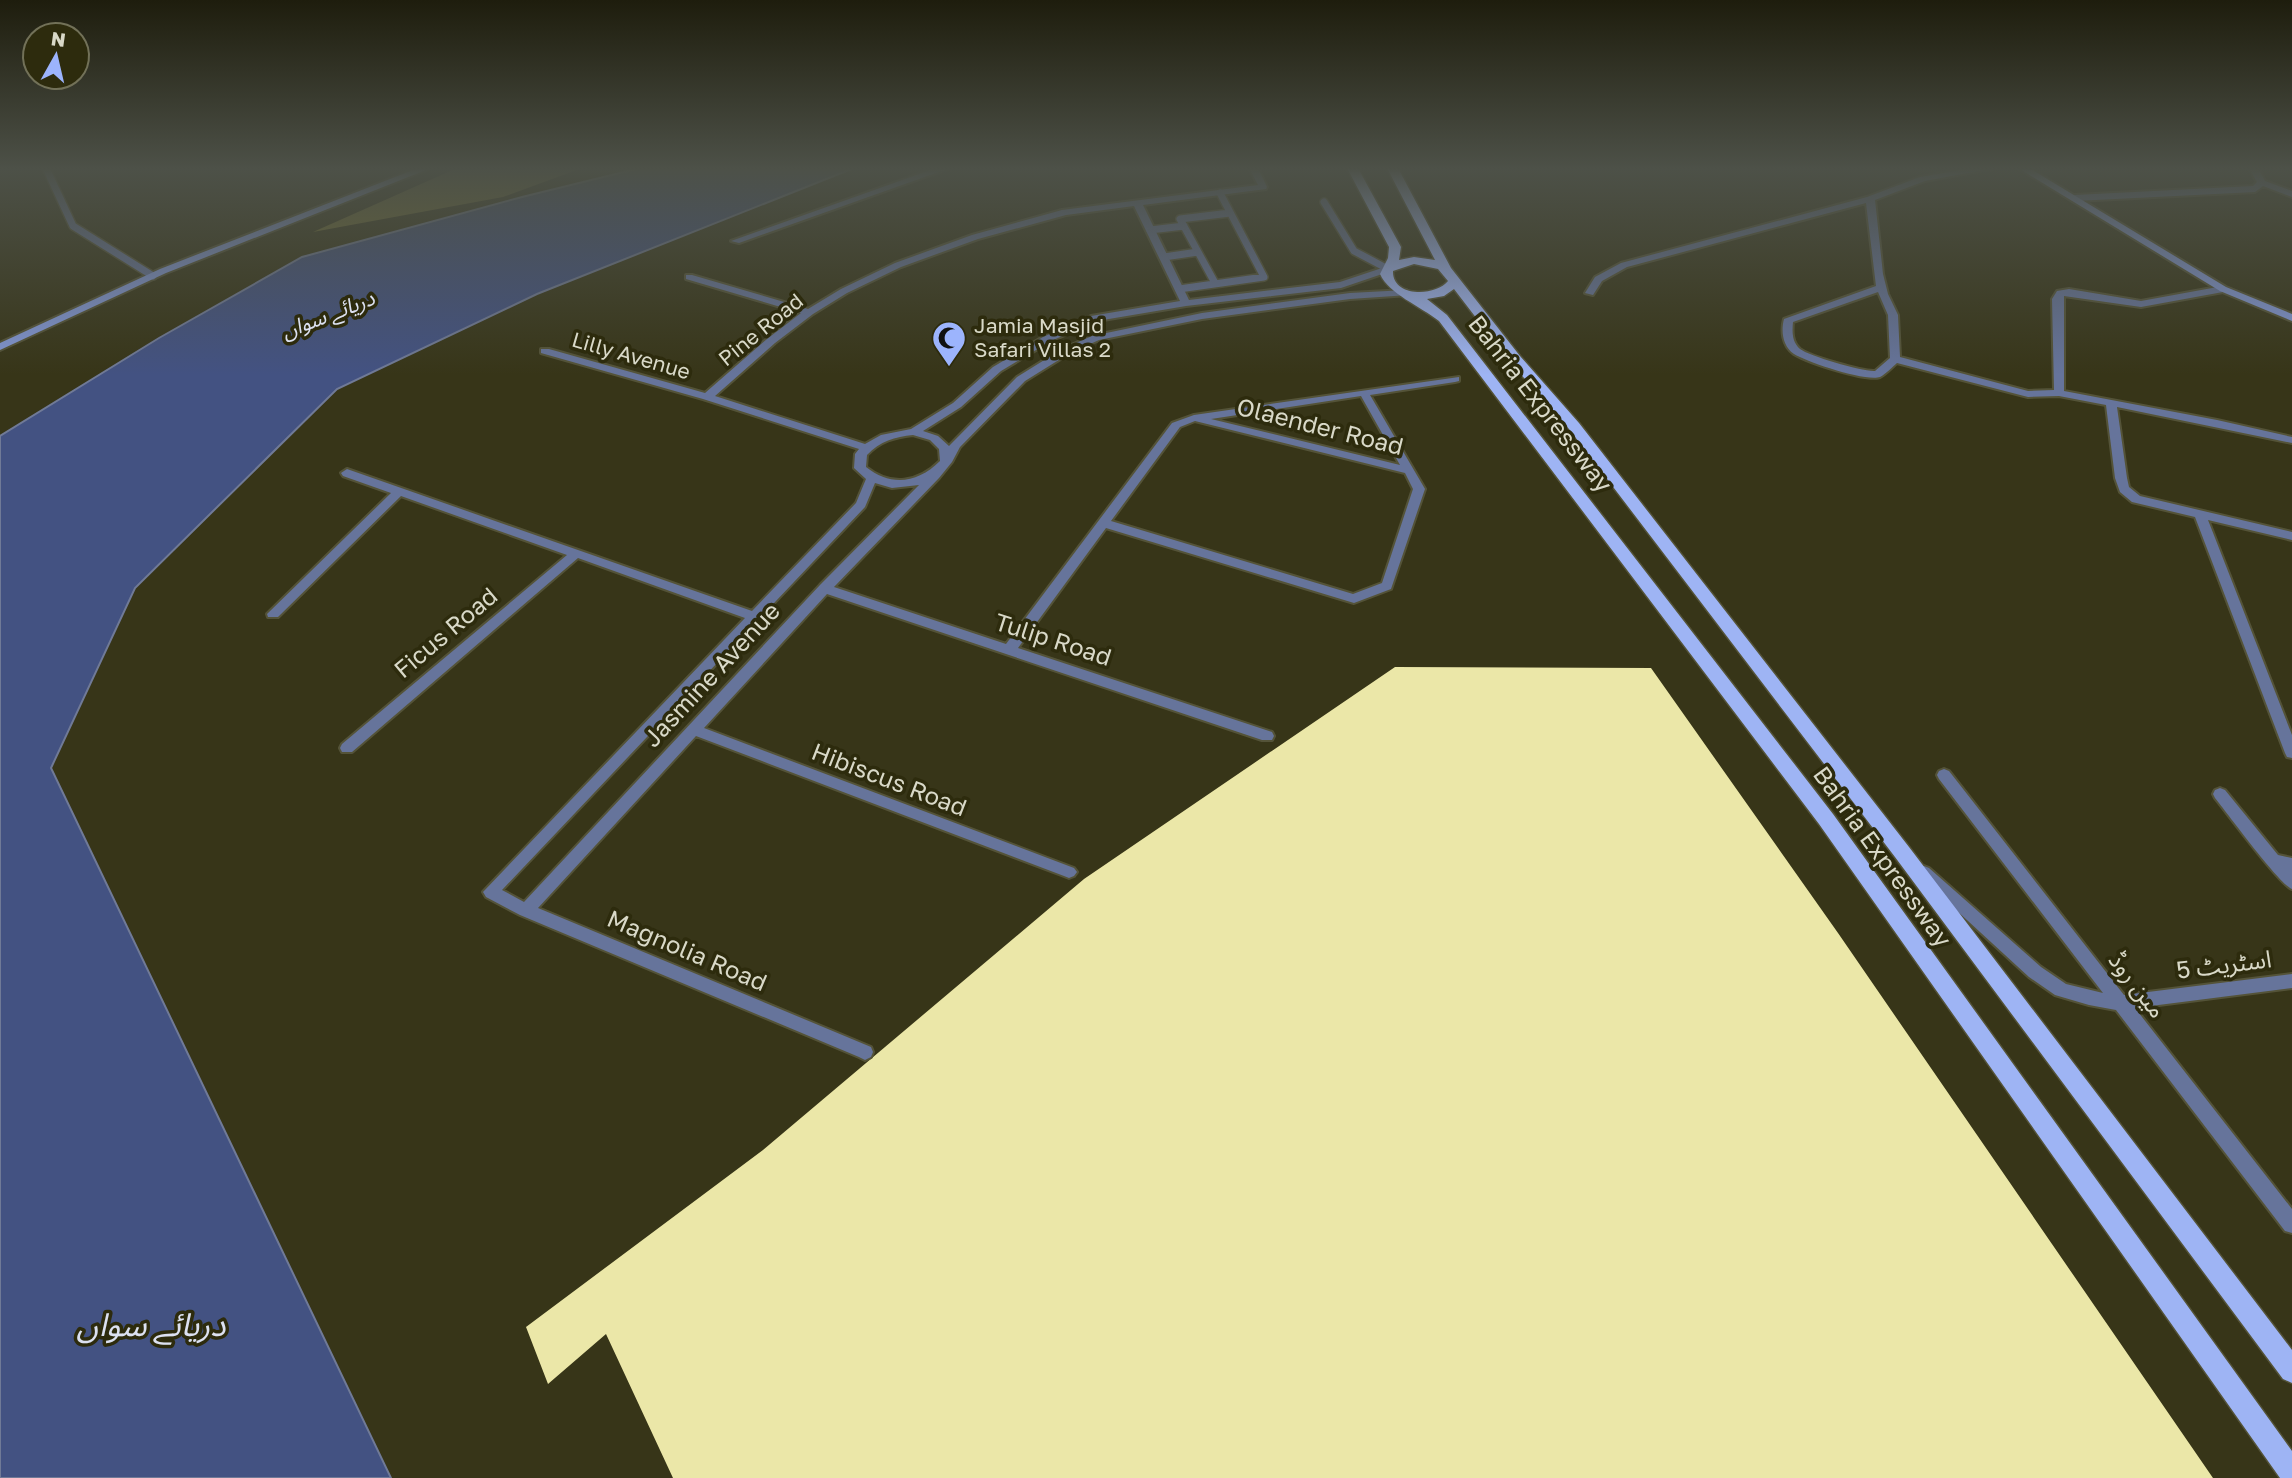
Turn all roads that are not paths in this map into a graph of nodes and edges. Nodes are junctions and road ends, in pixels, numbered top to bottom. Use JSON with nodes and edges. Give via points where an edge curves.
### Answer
{"nodes":[{"id":1,"x":91,"y":237,"type":"edge"},
{"id":2,"x":253,"y":237,"type":"edge"},
{"id":3,"x":749,"y":237,"type":"edge"},
{"id":4,"x":975,"y":237,"type":"edge"},
{"id":5,"x":1154,"y":237,"type":"edge"},
{"id":6,"x":1190,"y":237,"type":"edge"},
{"id":7,"x":1243,"y":237,"type":"edge"},
{"id":8,"x":1346,"y":237,"type":"edge"},
{"id":9,"x":1389,"y":237,"type":"edge"},
{"id":10,"x":1429,"y":237,"type":"edge"},
{"id":11,"x":1727,"y":237,"type":"edge"},
{"id":12,"x":1875,"y":237,"type":"edge"},
{"id":13,"x":2138,"y":237,"type":"edge"},
{"id":14,"x":737,"y":241,"type":"dead end"},
{"id":15,"x":1198,"y":252,"type":"junction"},
{"id":16,"x":1164,"y":257,"type":"junction"},
{"id":17,"x":1388,"y":269,"type":"junction"},
{"id":18,"x":1450,"y":275,"type":"junction"},
{"id":19,"x":153,"y":276,"type":"junction"},
{"id":20,"x":689,"y":277,"type":"dead end"},
{"id":21,"x":1215,"y":283,"type":"junction"},
{"id":22,"x":1881,"y":288,"type":"junction"},
{"id":23,"x":1179,"y":289,"type":"junction"},
{"id":24,"x":2223,"y":289,"type":"junction"},
{"id":25,"x":1406,"y":293,"type":"junction"},
{"id":26,"x":1590,"y":293,"type":"dead end"},
{"id":27,"x":1185,"y":303,"type":"junction"},
{"id":28,"x":809,"y":312,"type":"junction"},
{"id":29,"x":2292,"y":318,"type":"edge"},
{"id":30,"x":0,"y":347,"type":"edge"},
{"id":31,"x":545,"y":351,"type":"dead end"},
{"id":32,"x":1895,"y":359,"type":"junction"},
{"id":33,"x":1455,"y":379,"type":"dead end"},
{"id":34,"x":1364,"y":393,"type":"junction"},
{"id":35,"x":2059,"y":393,"type":"junction"},
{"id":36,"x":706,"y":397,"type":"junction"},
{"id":37,"x":2111,"y":404,"type":"junction"},
{"id":38,"x":1194,"y":418,"type":"junction"},
{"id":39,"x":914,"y":432,"type":"junction"},
{"id":40,"x":2292,"y":440,"type":"edge"},
{"id":41,"x":866,"y":448,"type":"junction"},
{"id":42,"x":946,"y":462,"type":"junction"},
{"id":43,"x":1409,"y":471,"type":"junction"},
{"id":44,"x":347,"y":473,"type":"dead end"},
{"id":45,"x":935,"y":475,"type":"junction"},
{"id":46,"x":871,"y":480,"type":"junction"},
{"id":47,"x":400,"y":492,"type":"junction"},
{"id":48,"x":2200,"y":514,"type":"junction"},
{"id":49,"x":1103,"y":523,"type":"junction"},
{"id":50,"x":2292,"y":536,"type":"edge"},
{"id":51,"x":575,"y":554,"type":"junction"},
{"id":52,"x":824,"y":588,"type":"junction"},
{"id":53,"x":273,"y":614,"type":"dead end"},
{"id":54,"x":754,"y":616,"type":"junction"},
{"id":55,"x":1009,"y":650,"type":"junction"},
{"id":56,"x":693,"y":729,"type":"junction"},
{"id":57,"x":1267,"y":736,"type":"dead end"},
{"id":58,"x":347,"y":748,"type":"dead end"},
{"id":59,"x":2292,"y":753,"type":"edge"},
{"id":60,"x":1944,"y":775,"type":"dead end"},
{"id":61,"x":2220,"y":794,"type":"dead end"},
{"id":62,"x":1902,"y":852,"type":"junction"},
{"id":63,"x":2271,"y":860,"type":"junction"},
{"id":64,"x":2292,"y":864,"type":"edge"},
{"id":65,"x":1069,"y":872,"type":"dead end"},
{"id":66,"x":2292,"y":883,"type":"edge"},
{"id":67,"x":491,"y":892,"type":"joint"},
{"id":68,"x":526,"y":910,"type":"junction"},
{"id":69,"x":2292,"y":981,"type":"edge"},
{"id":70,"x":2120,"y":1003,"type":"junction"},
{"id":71,"x":865,"y":1052,"type":"dead end"},
{"id":72,"x":2292,"y":1224,"type":"edge"},
{"id":73,"x":2292,"y":1370,"type":"edge"},
{"id":74,"x":2292,"y":1473,"type":"edge"}],
"edges":[{"from":1,"to":19,"type":"lane"},
{"from":2,"to":19,"type":"main road"},
{"from":3,"to":14,"type":"street"},
{"from":4,"to":28,"type":"street","name":"Pine Road","via":[[898,265]]},
{"from":5,"to":16,"type":"street"},
{"from":6,"to":15,"type":"lane"},
{"from":7,"to":21,"type":"lane","via":[[1264,277]]},
{"from":8,"to":17,"type":"lane","via":[[1354,251]]},
{"from":9,"to":17,"type":"main road","via":[[1396,257]]},
{"from":10,"to":18,"type":"main road","name":"Bahria Expressway"},
{"from":11,"to":26,"type":"street","via":[[1624,265],[1598,279]]},
{"from":12,"to":22,"type":"street"},
{"from":13,"to":24,"type":"main road"},
{"from":15,"to":16,"type":"lane"},
{"from":15,"to":21,"type":"lane"},
{"from":16,"to":23,"type":"street"},
{"from":17,"to":18,"type":"main road","via":[[1401,262],[1420,261]]},
{"from":17,"to":25,"type":"main road","via":[[1387,280]]},
{"from":17,"to":27,"type":"street","via":[[1341,285]]},
{"from":18,"to":25,"type":"main road","via":[[1451,287],[1432,295]]},
{"from":18,"to":62,"type":"main road","name":"Bahria Expressway","via":[[1574,426]]},
{"from":19,"to":30,"type":"main road"},
{"from":20,"to":28,"type":"street"},
{"from":21,"to":23,"type":"lane"},
{"from":22,"to":32,"type":"street","via":[[1893,315]]},
{"from":22,"to":32,"type":"street","via":[[1788,321],[1787,336],[1796,351],[1859,374],[1878,374]]},
{"from":23,"to":27,"type":"street"},
{"from":24,"to":29,"type":"main road"},
{"from":24,"to":35,"type":"street","via":[[2141,304],[2060,293]]},
{"from":25,"to":42,"type":"street","via":[[1202,316],[1096,338],[1021,379],[955,444]]},
{"from":25,"to":74,"type":"main road","name":"Bahria Expressway","via":[[1443,318],[1818,808]]},
{"from":27,"to":39,"type":"street","via":[[1095,318],[1047,339],[997,369],[957,405]]},
{"from":28,"to":36,"type":"street","name":"Pine Road"},
{"from":31,"to":36,"type":"street","name":"Lilly Avenue"},
{"from":32,"to":35,"type":"street","via":[[2028,394]]},
{"from":33,"to":34,"type":"street"},
{"from":34,"to":38,"type":"street"},
{"from":34,"to":43,"type":"street"},
{"from":35,"to":37,"type":"street"},
{"from":36,"to":41,"type":"street","name":"Lilly Avenue"},
{"from":37,"to":40,"type":"street"},
{"from":37,"to":48,"type":"street","via":[[2124,489],[2136,499]]},
{"from":38,"to":43,"type":"street","name":"Olaender Road"},
{"from":38,"to":49,"type":"street","via":[[1177,425]]},
{"from":39,"to":41,"type":"street","via":[[892,434]]},
{"from":39,"to":42,"type":"street","via":[[934,438],[945,448]]},
{"from":41,"to":46,"type":"street","via":[[860,468]]},
{"from":42,"to":45,"type":"street"},
{"from":43,"to":49,"type":"street","name":"Olaender Road","via":[[1419,489],[1387,586],[1353,599]]},
{"from":44,"to":47,"type":"street"},
{"from":45,"to":46,"type":"street","via":[[891,485]]},
{"from":45,"to":52,"type":"street","name":"Jasmine Avenue"},
{"from":46,"to":54,"type":"street","name":"Jasmine Avenue","via":[[861,504]]},
{"from":47,"to":51,"type":"street"},
{"from":47,"to":53,"type":"street"},
{"from":48,"to":50,"type":"street"},
{"from":48,"to":59,"type":"street"},
{"from":49,"to":55,"type":"street"},
{"from":51,"to":54,"type":"street"},
{"from":51,"to":58,"type":"street","name":"Ficus Road"},
{"from":52,"to":55,"type":"street","name":"Tulip Road"},
{"from":52,"to":56,"type":"street","name":"Jasmine Avenue"},
{"from":54,"to":67,"type":"street","name":"Jasmine Avenue"},
{"from":55,"to":57,"type":"street","name":"Tulip Road"},
{"from":56,"to":65,"type":"street","name":"Hibiscus Road"},
{"from":56,"to":68,"type":"street","name":"Jasmine Avenue"},
{"from":60,"to":70,"type":"street","name":"مین روڈ"},
{"from":61,"to":63,"type":"street"},
{"from":62,"to":70,"type":"street","name":"اسٹریٹ 5","via":[[2035,972],[2062,990]]},
{"from":62,"to":73,"type":"main road","name":"Bahria Expressway"},
{"from":63,"to":64,"type":"street"},
{"from":63,"to":66,"type":"street"},
{"from":67,"to":68,"type":"street","name":"Magnolia Road"},
{"from":68,"to":71,"type":"street","name":"Magnolia Road"},
{"from":69,"to":70,"type":"street","name":"اسٹریٹ 5"},
{"from":70,"to":72,"type":"street","name":"مین روڈ"}]}
